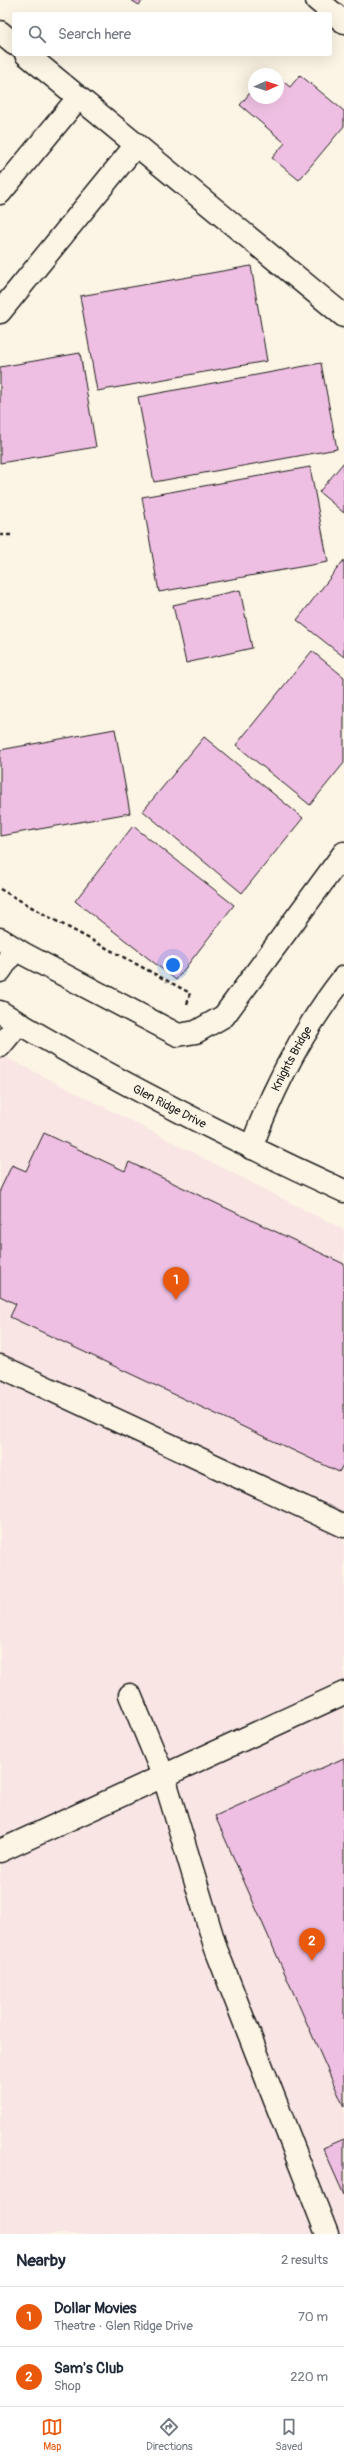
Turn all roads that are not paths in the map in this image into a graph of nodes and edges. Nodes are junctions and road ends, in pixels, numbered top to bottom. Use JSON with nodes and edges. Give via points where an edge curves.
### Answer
{"nodes":[{"id":1,"x":316,"y":0,"type":"edge"},
{"id":2,"x":331,"y":12,"type":"edge"},
{"id":3,"x":332,"y":13,"type":"edge"},
{"id":4,"x":344,"y":22,"type":"edge"},
{"id":5,"x":0,"y":32,"type":"edge"},
{"id":6,"x":12,"y":42,"type":"edge"},
{"id":7,"x":28,"y":56,"type":"edge"},
{"id":8,"x":78,"y":98,"type":"junction"},
{"id":9,"x":136,"y":145,"type":"junction"},
{"id":10,"x":0,"y":193,"type":"edge"},
{"id":11,"x":0,"y":312,"type":"edge"},
{"id":12,"x":344,"y":316,"type":"edge"},
{"id":13,"x":344,"y":853,"type":"edge"},
{"id":14,"x":8,"y":944,"type":"edge"},
{"id":15,"x":0,"y":971,"type":"edge"},
{"id":16,"x":344,"y":977,"type":"edge"},
{"id":17,"x":0,"y":1012,"type":"edge"},
{"id":18,"x":18,"y":1023,"type":"junction"},
{"id":19,"x":0,"y":1046,"type":"edge"},
{"id":20,"x":251,"y":1148,"type":"junction"},
{"id":21,"x":344,"y":1191,"type":"edge"},
{"id":22,"x":0,"y":1366,"type":"edge"},
{"id":23,"x":344,"y":1526,"type":"edge"},
{"id":24,"x":344,"y":1693,"type":"edge"},
{"id":25,"x":130,"y":1695,"type":"dead end"},
{"id":26,"x":164,"y":1777,"type":"junction"},
{"id":27,"x":0,"y":1851,"type":"edge"},
{"id":28,"x":327,"y":2234,"type":"edge"}],
"edges":[{"from":1,"to":2,"type":"street"},
{"from":3,"to":4,"type":"street"},
{"from":5,"to":6,"type":"street"},
{"from":7,"to":8,"type":"street"},
{"from":8,"to":9,"type":"street"},
{"from":8,"to":10,"type":"street"},
{"from":9,"to":11,"type":"street"},
{"from":9,"to":12,"type":"street"},
{"from":13,"to":14,"type":"street","via":[[224,1016],[196,1032],[178,1035]]},
{"from":14,"to":15,"type":"street"},
{"from":16,"to":20,"type":"street","name":"Knights Bridge","via":[[325,1001],[295,1048],[270,1098]]},
{"from":17,"to":18,"type":"street","name":"Glen Ridge Drive"},
{"from":18,"to":19,"type":"street"},
{"from":18,"to":20,"type":"street","name":"Glen Ridge Drive","via":[[170,1109]]},
{"from":20,"to":21,"type":"street","name":"Glen Ridge Drive"},
{"from":22,"to":23,"type":"street"},
{"from":24,"to":26,"type":"street"},
{"from":25,"to":26,"type":"street"},
{"from":26,"to":27,"type":"street"},
{"from":26,"to":28,"type":"street","via":[[216,1949]]}]}
